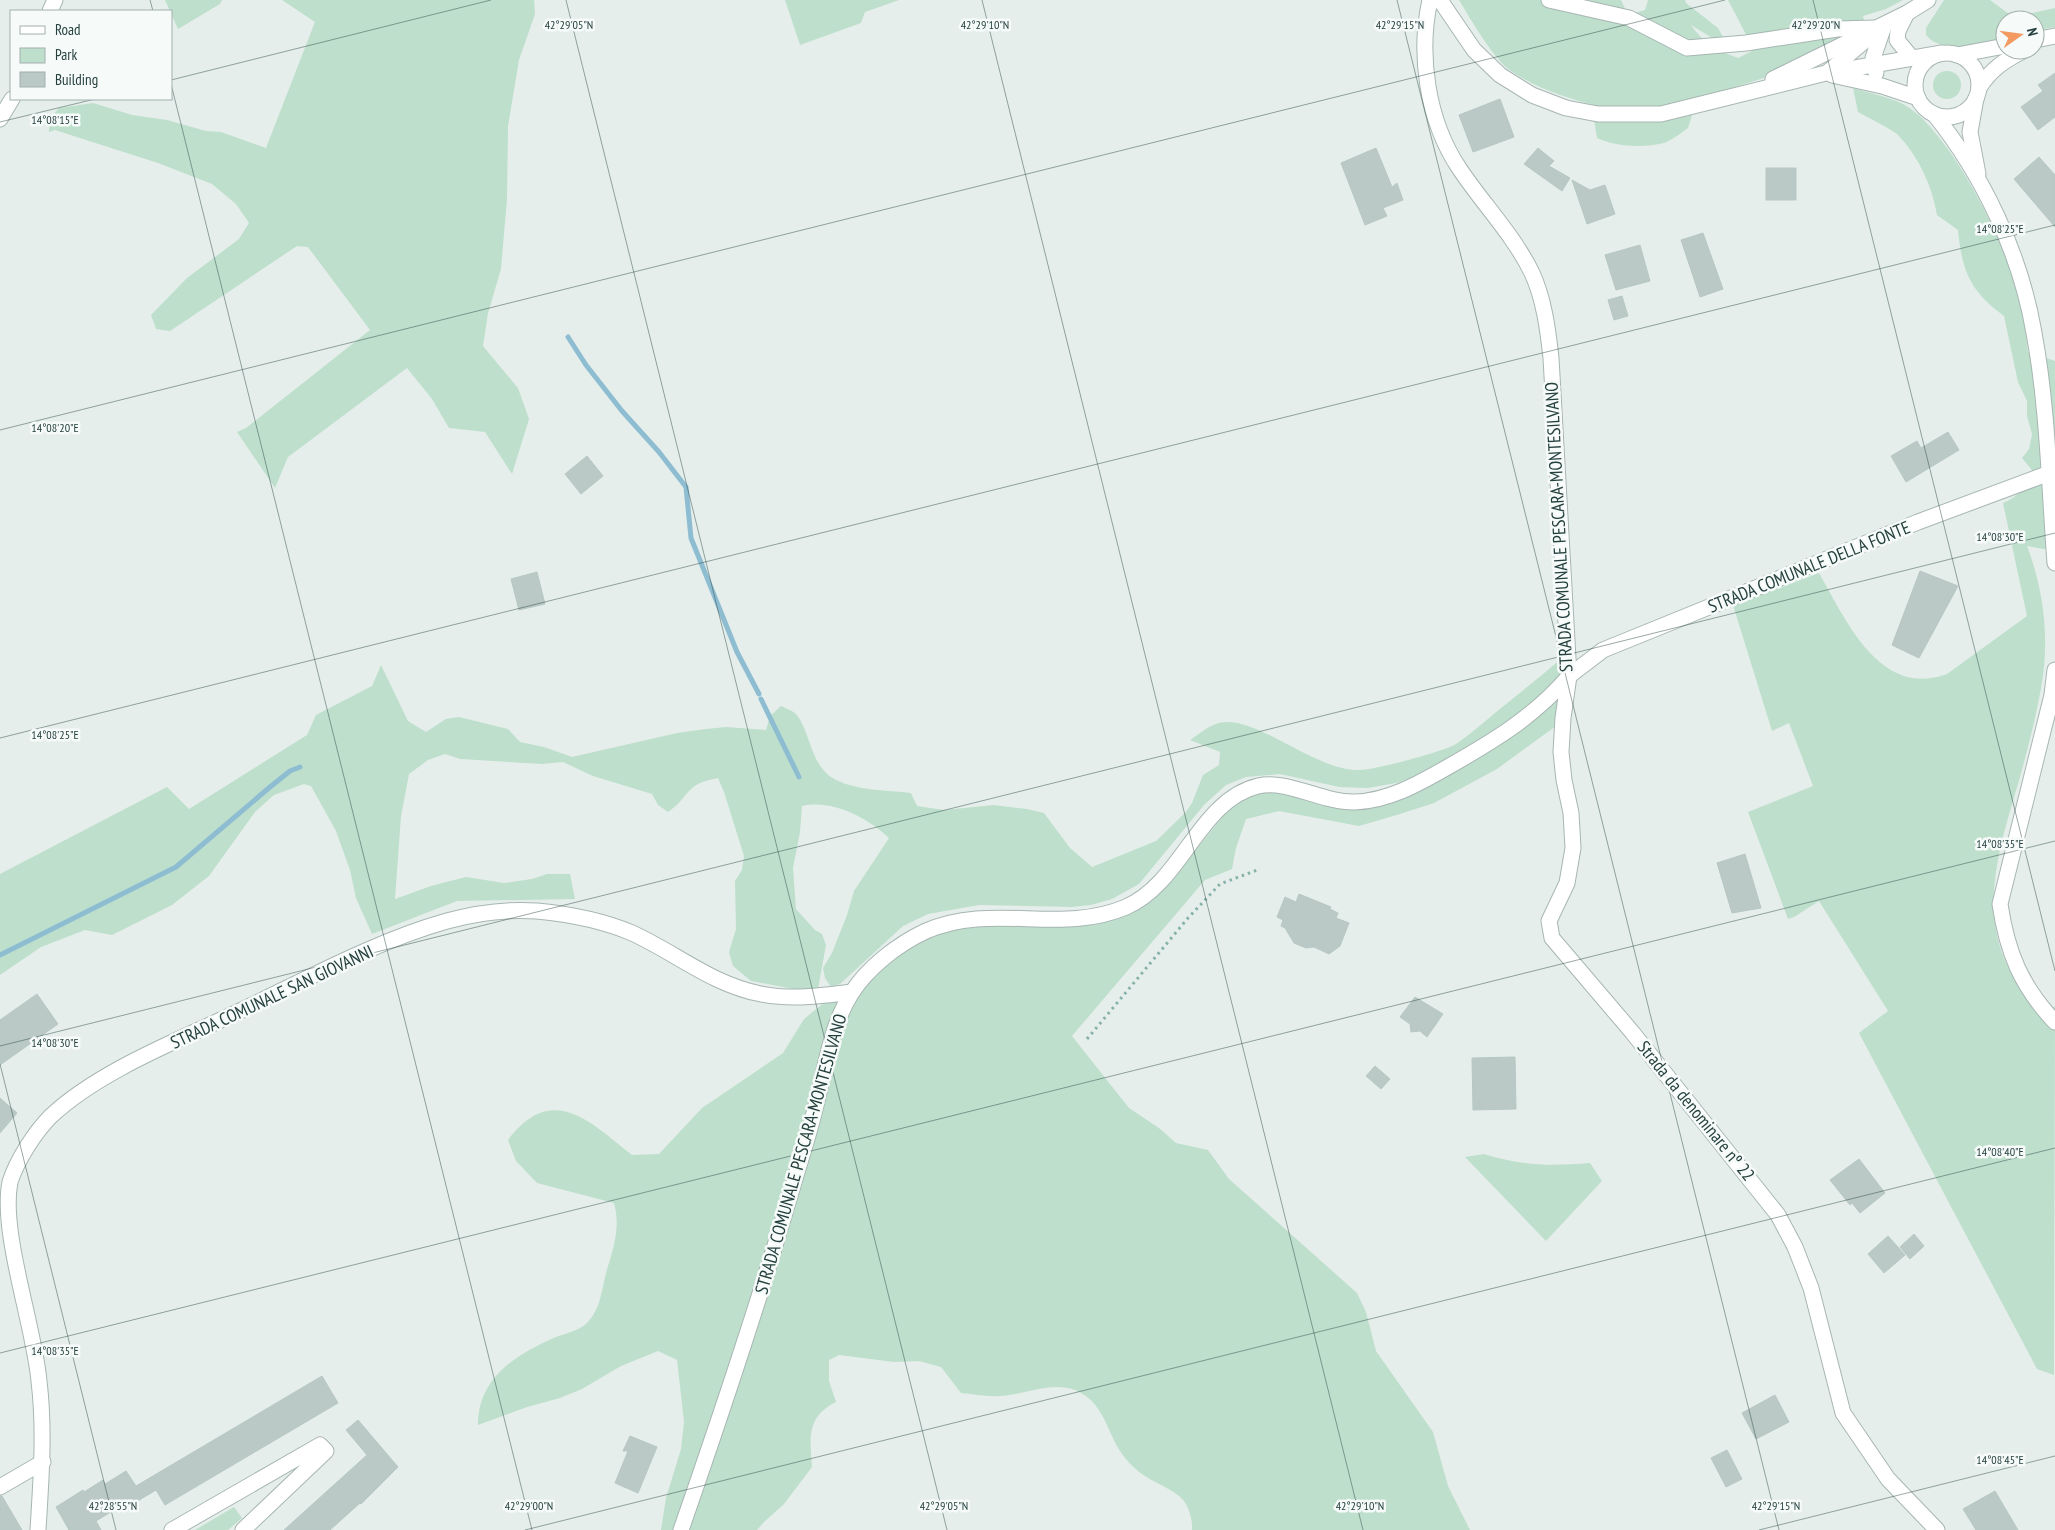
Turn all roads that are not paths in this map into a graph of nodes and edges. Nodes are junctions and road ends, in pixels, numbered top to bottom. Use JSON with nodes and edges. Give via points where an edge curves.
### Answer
{"nodes":[{"id":1,"x":1430,"y":0,"type":"edge"},
{"id":2,"x":1440,"y":0,"type":"edge"},
{"id":3,"x":1549,"y":0,"type":"edge"},
{"id":4,"x":1928,"y":0,"type":"edge"},
{"id":5,"x":1907,"y":13,"type":"junction"},
{"id":6,"x":1881,"y":26,"type":"junction"},
{"id":7,"x":1995,"y":48,"type":"edge"},
{"id":8,"x":1942,"y":53,"type":"junction"},
{"id":9,"x":1958,"y":55,"type":"junction"},
{"id":10,"x":1911,"y":57,"type":"junction"},
{"id":11,"x":2006,"y":60,"type":"edge"},
{"id":12,"x":1873,"y":64,"type":"junction"},
{"id":13,"x":1826,"y":73,"type":"junction"},
{"id":14,"x":1882,"y":86,"type":"junction"},
{"id":15,"x":1751,"y":90,"type":"junction"},
{"id":16,"x":1977,"y":93,"type":"junction"},
{"id":17,"x":1918,"y":98,"type":"junction"},
{"id":18,"x":11,"y":100,"type":"edge"},
{"id":19,"x":1934,"y":114,"type":"junction"},
{"id":20,"x":0,"y":119,"type":"edge"},
{"id":21,"x":1982,"y":188,"type":"junction"},
{"id":22,"x":2051,"y":472,"type":"edge"},
{"id":23,"x":2055,"y":563,"type":"edge"},
{"id":24,"x":2055,"y":670,"type":"edge"},
{"id":25,"x":1569,"y":676,"type":"junction"},
{"id":26,"x":852,"y":992,"type":"junction"},
{"id":27,"x":2055,"y":1022,"type":"edge"},
{"id":28,"x":43,"y":1462,"type":"junction"},
{"id":29,"x":0,"y":1487,"type":"edge"},
{"id":30,"x":38,"y":1530,"type":"edge"},
{"id":31,"x":172,"y":1530,"type":"edge"},
{"id":32,"x":243,"y":1530,"type":"edge"},
{"id":33,"x":681,"y":1530,"type":"edge"},
{"id":34,"x":1937,"y":1530,"type":"edge"}],
"edges":[{"from":1,"to":25,"type":"street","name":"STRADA COMUNALE PESCARA-MONTESILVANO","via":[[1424,54],[1443,137],[1458,167],[1521,254],[1537,288],[1545,319],[1551,367]]},
{"from":2,"to":15,"type":"street","via":[[1474,50],[1500,75],[1532,94],[1566,108],[1598,114],[1661,114]]},
{"from":3,"to":6,"type":"street","via":[[1629,18],[1687,48]]},
{"from":4,"to":5,"type":"street"},
{"from":5,"to":6,"type":"street"},
{"from":5,"to":10,"type":"street","via":[[1897,40]]},
{"from":6,"to":12,"type":"street"},
{"from":6,"to":13,"type":"street"},
{"from":6,"to":15,"type":"street"},
{"from":7,"to":9,"type":"street"},
{"from":8,"to":9,"type":"street"},
{"from":8,"to":10,"type":"street"},
{"from":8,"to":17,"type":"street","via":[[1932,56],[1919,70],[1916,79]]},
{"from":9,"to":16,"type":"street","via":[[1974,68]]},
{"from":10,"to":12,"type":"street"},
{"from":11,"to":16,"type":"street","via":[[1988,74]]},
{"from":12,"to":13,"type":"street"},
{"from":12,"to":14,"type":"street"},
{"from":13,"to":14,"type":"street"},
{"from":13,"to":15,"type":"street"},
{"from":14,"to":17,"type":"street"},
{"from":16,"to":19,"type":"street","via":[[1963,112],[1954,116]]},
{"from":16,"to":21,"type":"street","via":[[1970,132]]},
{"from":17,"to":19,"type":"street"},
{"from":18,"to":20,"type":"street"},
{"from":19,"to":21,"type":"street"},
{"from":21,"to":22,"type":"street","via":[[2006,239],[2030,312]]},
{"from":22,"to":23,"type":"street"},
{"from":22,"to":25,"type":"street","name":"STRADA COMUNALE DELLA FONTE","via":[[1918,522],[1603,650]]},
{"from":24,"to":27,"type":"street","via":[[2052,694],[2000,904],[2004,935],[2014,963],[2028,988]]},
{"from":25,"to":26,"type":"street","name":"STRADA COMUNALE PESCARA-MONTESILVANO","via":[[1546,702],[1517,726],[1413,786],[1384,798],[1354,802],[1326,799],[1266,784],[1254,787],[1234,795],[1216,813],[1165,876],[1141,900],[1104,914],[1082,918],[986,916],[944,925],[902,944],[868,973]]},
{"from":25,"to":34,"type":"street","name":"Strada da denominare nº 22","via":[[1561,752],[1573,848],[1568,883],[1549,921],[1552,938],[1632,1032],[1778,1215],[1795,1247],[1814,1296],[1843,1413],[1888,1479]]},
{"from":26,"to":28,"type":"street","name":"STRADA COMUNALE SAN GIOVANNI","via":[[796,998],[760,994],[698,971],[630,932],[586,919],[536,911],[496,912],[449,921],[405,935],[99,1080],[49,1118],[28,1148],[10,1183],[8,1228],[36,1354]]},
{"from":26,"to":33,"type":"street","name":"STRADA COMUNALE PESCARA-MONTESILVANO","via":[[833,1036],[815,1109],[745,1344]]},
{"from":28,"to":29,"type":"street"},
{"from":28,"to":30,"type":"street","name":"STRADA COMUNALE SAN GIOVANNI"},
{"from":31,"to":32,"type":"street","via":[[320,1445],[326,1451]]}]}
